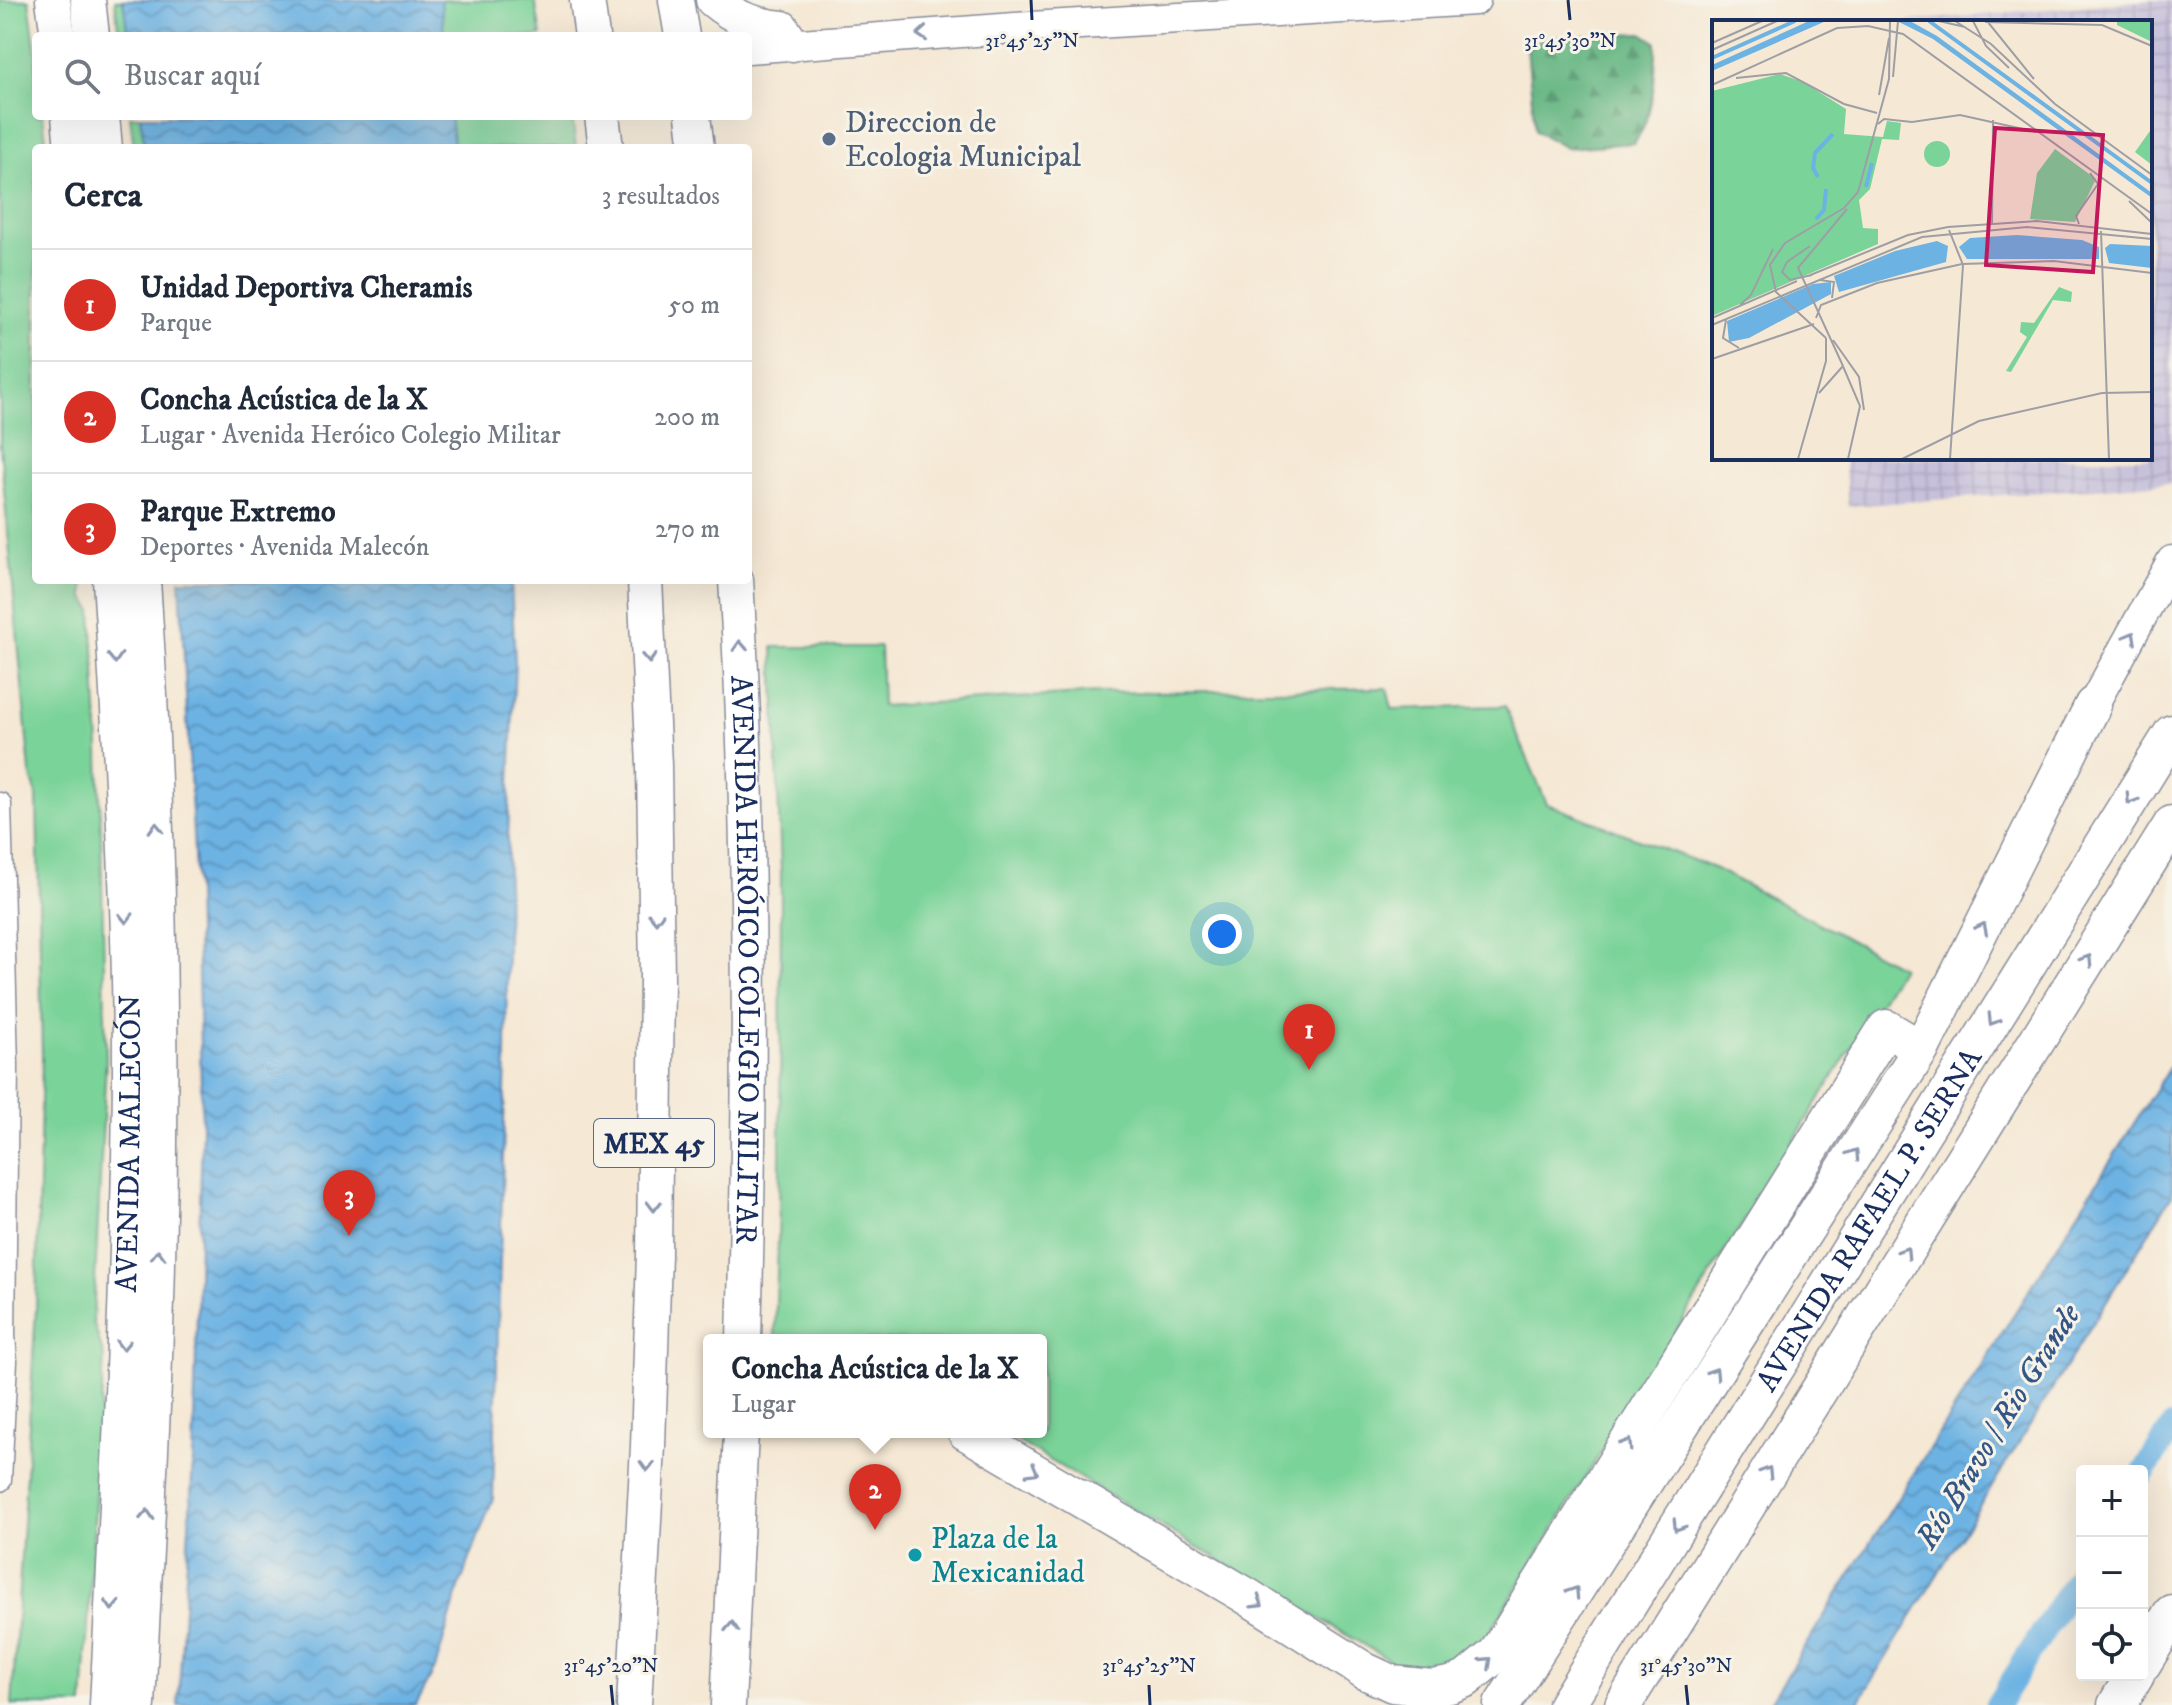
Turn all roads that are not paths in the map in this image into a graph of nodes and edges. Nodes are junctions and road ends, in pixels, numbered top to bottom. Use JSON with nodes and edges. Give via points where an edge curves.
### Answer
{"nodes":[{"id":1,"x":53,"y":0,"type":"edge"},
{"id":2,"x":88,"y":0,"type":"edge"},
{"id":3,"x":587,"y":0,"type":"edge"},
{"id":4,"x":676,"y":0,"type":"edge"},
{"id":5,"x":713,"y":0,"type":"edge"},
{"id":6,"x":1475,"y":0,"type":"edge"},
{"id":7,"x":57,"y":32,"type":"edge"},
{"id":8,"x":92,"y":32,"type":"edge"},
{"id":9,"x":591,"y":32,"type":"edge"},
{"id":10,"x":681,"y":32,"type":"edge"},
{"id":11,"x":792,"y":44,"type":"junction"},
{"id":12,"x":752,"y":48,"type":"edge"},
{"id":13,"x":69,"y":120,"type":"edge"},
{"id":14,"x":102,"y":120,"type":"edge"},
{"id":15,"x":602,"y":120,"type":"edge"},
{"id":16,"x":694,"y":120,"type":"edge"},
{"id":17,"x":72,"y":144,"type":"edge"},
{"id":18,"x":105,"y":144,"type":"edge"},
{"id":19,"x":606,"y":144,"type":"edge"},
{"id":20,"x":696,"y":144,"type":"edge"},
{"id":21,"x":2172,"y":561,"type":"edge"},
{"id":22,"x":110,"y":584,"type":"edge"},
{"id":23,"x":143,"y":584,"type":"edge"},
{"id":24,"x":645,"y":584,"type":"edge"},
{"id":25,"x":736,"y":584,"type":"edge"},
{"id":26,"x":2093,"y":705,"type":"joint"},
{"id":27,"x":2172,"y":733,"type":"edge"},
{"id":28,"x":0,"y":804,"type":"edge"},
{"id":29,"x":2172,"y":824,"type":"edge"},
{"id":30,"x":1921,"y":1049,"type":"junction"},
{"id":31,"x":744,"y":1334,"type":"edge"},
{"id":32,"x":2,"y":1335,"type":"edge"},
{"id":33,"x":741,"y":1438,"type":"edge"},
{"id":34,"x":976,"y":1438,"type":"edge"},
{"id":35,"x":0,"y":1480,"type":"edge"},
{"id":36,"x":2172,"y":1614,"type":"edge"},
{"id":37,"x":2148,"y":1653,"type":"edge"},
{"id":38,"x":2131,"y":1681,"type":"edge"},
{"id":39,"x":107,"y":1705,"type":"edge"},
{"id":40,"x":138,"y":1705,"type":"edge"},
{"id":41,"x":634,"y":1705,"type":"edge"},
{"id":42,"x":728,"y":1705,"type":"edge"},
{"id":43,"x":1502,"y":1705,"type":"edge"},
{"id":44,"x":1566,"y":1705,"type":"edge"},
{"id":45,"x":1623,"y":1705,"type":"edge"},
{"id":46,"x":2117,"y":1705,"type":"edge"}],
"edges":[{"from":1,"to":7,"type":"main road"},
{"from":2,"to":8,"type":"main road"},
{"from":3,"to":9,"type":"main road"},
{"from":4,"to":10,"type":"main road"},
{"from":5,"to":11,"type":"main road","via":[[756,25],[782,28]]},
{"from":6,"to":11,"type":"main road","one_way":true},
{"from":11,"to":12,"type":"main road"},
{"from":13,"to":17,"type":"main road"},
{"from":14,"to":18,"type":"main road"},
{"from":15,"to":19,"type":"main road"},
{"from":16,"to":20,"type":"main road"},
{"from":26,"to":21,"type":"main road","one_way":true},
{"from":22,"to":39,"type":"main road","name":"AVENIDA MALECÓN","one_way":true,"via":[[130,1069],[121,1429]]},
{"from":40,"to":23,"type":"main road","name":"AVENIDA MALECÓN","one_way":true,"via":[[160,1119],[154,761]]},
{"from":24,"to":41,"type":"main road","number":"MEX 45","one_way":true,"via":[[657,979],[649,1417]]},
{"from":31,"to":25,"type":"main road","name":"AVENIDA HERÓICO COLEGIO MILITAR","number":"MEX 45","one_way":true,"via":[[748,993]]},
{"from":30,"to":26,"type":"highway","one_way":true},
{"from":27,"to":44,"type":"highway","name":"AVENIDA RAFAEL P. SERNA","one_way":true},
{"from":28,"to":32,"type":"street","via":[[7,1066]]},
{"from":45,"to":29,"type":"highway","name":"AVENIDA RAFAEL P. SERNA","one_way":true},
{"from":34,"to":30,"type":"highway","one_way":true,"via":[[1365,1671],[1408,1687],[1432,1688],[1466,1679],[1496,1654],[1886,1028]]},
{"from":43,"to":30,"type":"highway","one_way":true},
{"from":32,"to":35,"type":"street","via":[[6,1361]]},
{"from":42,"to":33,"type":"main road","one_way":true},
{"from":36,"to":37,"type":"highway"},
{"from":38,"to":46,"type":"highway"}]}
